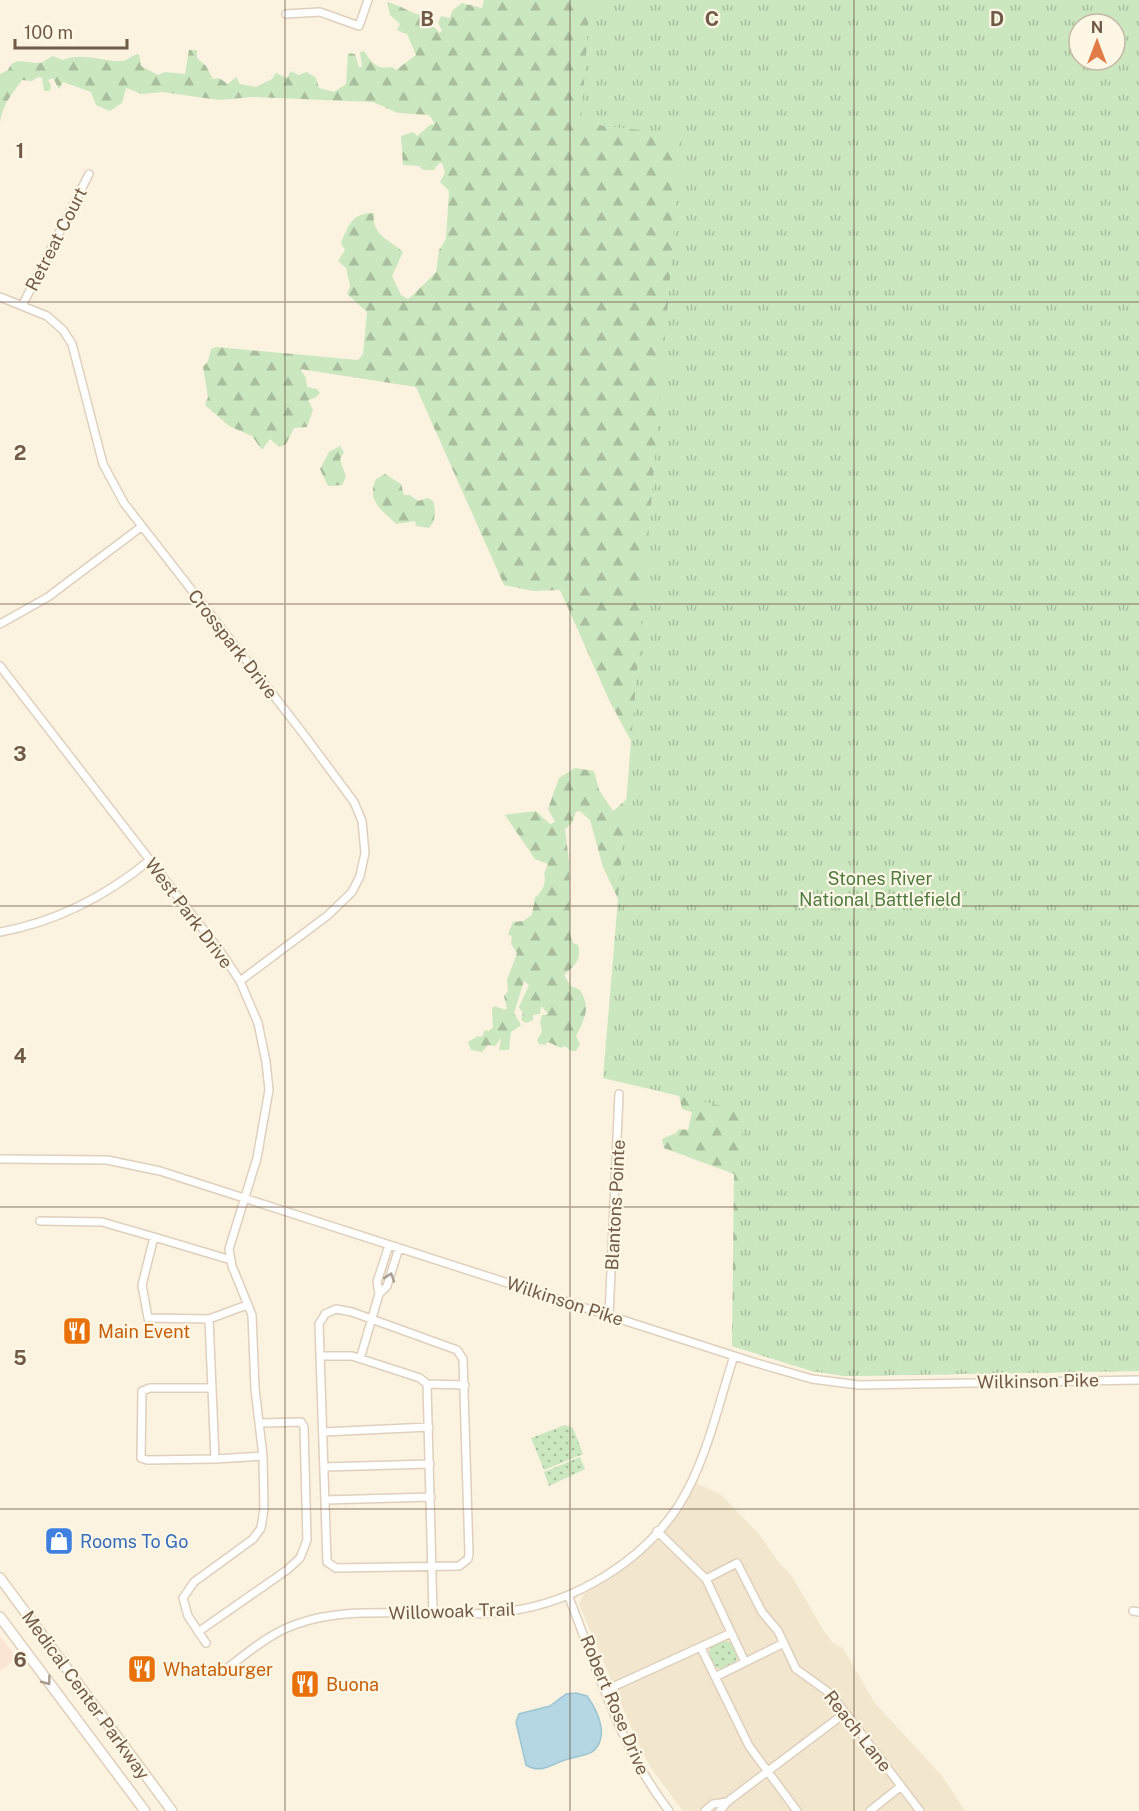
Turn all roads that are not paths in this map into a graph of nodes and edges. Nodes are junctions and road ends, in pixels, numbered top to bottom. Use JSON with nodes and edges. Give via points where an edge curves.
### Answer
{"nodes":[{"id":1,"x":368,"y":0,"type":"edge"},
{"id":2,"x":286,"y":14,"type":"dead end"},
{"id":3,"x":88,"y":174,"type":"dead end"},
{"id":4,"x":0,"y":297,"type":"edge"},
{"id":5,"x":23,"y":304,"type":"junction"},
{"id":6,"x":141,"y":527,"type":"junction"},
{"id":7,"x":0,"y":624,"type":"edge"},
{"id":8,"x":0,"y":666,"type":"edge"},
{"id":9,"x":150,"y":860,"type":"junction"},
{"id":10,"x":0,"y":932,"type":"edge"},
{"id":11,"x":240,"y":981,"type":"junction"},
{"id":12,"x":619,"y":1094,"type":"dead end"},
{"id":13,"x":0,"y":1159,"type":"edge"},
{"id":14,"x":243,"y":1198,"type":"junction"},
{"id":15,"x":40,"y":1221,"type":"dead end"},
{"id":16,"x":154,"y":1237,"type":"junction"},
{"id":17,"x":389,"y":1245,"type":"junction"},
{"id":18,"x":399,"y":1248,"type":"junction"},
{"id":19,"x":231,"y":1260,"type":"junction"},
{"id":20,"x":379,"y":1294,"type":"junction"},
{"id":21,"x":247,"y":1305,"type":"junction"},
{"id":22,"x":609,"y":1316,"type":"junction"},
{"id":23,"x":209,"y":1319,"type":"junction"},
{"id":24,"x":372,"y":1320,"type":"junction"},
{"id":25,"x":321,"y":1356,"type":"junction"},
{"id":26,"x":734,"y":1356,"type":"junction"},
{"id":27,"x":360,"y":1359,"type":"junction"},
{"id":28,"x":1139,"y":1380,"type":"edge"},
{"id":29,"x":427,"y":1384,"type":"junction"},
{"id":30,"x":465,"y":1385,"type":"junction"},
{"id":31,"x":212,"y":1388,"type":"junction"},
{"id":32,"x":261,"y":1423,"type":"junction"},
{"id":33,"x":429,"y":1427,"type":"junction"},
{"id":34,"x":323,"y":1432,"type":"junction"},
{"id":35,"x":263,"y":1456,"type":"junction"},
{"id":36,"x":215,"y":1459,"type":"junction"},
{"id":37,"x":430,"y":1464,"type":"junction"},
{"id":38,"x":324,"y":1467,"type":"junction"},
{"id":39,"x":430,"y":1497,"type":"junction"},
{"id":40,"x":325,"y":1500,"type":"junction"},
{"id":41,"x":657,"y":1531,"type":"junction"},
{"id":42,"x":432,"y":1567,"type":"junction"},
{"id":43,"x":0,"y":1578,"type":"edge"},
{"id":44,"x":706,"y":1579,"type":"junction"},
{"id":45,"x":568,"y":1595,"type":"junction"},
{"id":46,"x":433,"y":1613,"type":"junction"},
{"id":47,"x":0,"y":1617,"type":"edge"},
{"id":48,"x":198,"y":1632,"type":"junction"},
{"id":49,"x":731,"y":1633,"type":"junction"},
{"id":50,"x":206,"y":1643,"type":"dead end"},
{"id":51,"x":784,"y":1643,"type":"junction"},
{"id":52,"x":700,"y":1648,"type":"junction"},
{"id":53,"x":745,"y":1662,"type":"junction"},
{"id":54,"x":225,"y":1670,"type":"dead end"},
{"id":55,"x":715,"y":1677,"type":"junction"},
{"id":56,"x":606,"y":1690,"type":"junction"},
{"id":57,"x":845,"y":1713,"type":"junction"},
{"id":58,"x":768,"y":1773,"type":"junction"},
{"id":59,"x":901,"y":1786,"type":"junction"},
{"id":60,"x":727,"y":1802,"type":"junction"},
{"id":61,"x":145,"y":1811,"type":"edge"},
{"id":62,"x":172,"y":1811,"type":"edge"},
{"id":63,"x":669,"y":1811,"type":"edge"},
{"id":64,"x":705,"y":1811,"type":"edge"},
{"id":65,"x":720,"y":1811,"type":"edge"},
{"id":66,"x":797,"y":1811,"type":"edge"},
{"id":67,"x":870,"y":1811,"type":"edge"},
{"id":68,"x":920,"y":1811,"type":"edge"}],
"edges":[{"from":1,"to":2,"type":"street","via":[[359,26],[320,12]]},
{"from":3,"to":5,"type":"street","name":"Retreat Court"},
{"from":4,"to":5,"type":"street","name":"Crosspark Drive"},
{"from":5,"to":6,"type":"street","name":"Crosspark Drive","via":[[47,316],[72,344],[103,464]]},
{"from":6,"to":7,"type":"street","via":[[48,597]]},
{"from":6,"to":11,"type":"street","name":"Crosspark Drive","via":[[354,802],[364,830],[364,862],[352,892],[327,916]]},
{"from":8,"to":9,"type":"street","name":"West Park Drive"},
{"from":9,"to":10,"type":"street","via":[[86,903],[28,927]]},
{"from":9,"to":11,"type":"street","name":"West Park Drive"},
{"from":11,"to":14,"type":"street","name":"West Park Drive","via":[[261,1035],[269,1090],[263,1133]]},
{"from":12,"to":22,"type":"street","name":"Blantons Pointe"},
{"from":13,"to":14,"type":"street","name":"Wilkinson Pike","via":[[119,1162]]},
{"from":14,"to":17,"type":"street","name":"Wilkinson Pike"},
{"from":14,"to":19,"type":"street","name":"West Park Drive","via":[[229,1249]]},
{"from":15,"to":16,"type":"street","via":[[102,1222]]},
{"from":16,"to":19,"type":"street"},
{"from":16,"to":23,"type":"street","via":[[142,1285],[148,1318]]},
{"from":17,"to":18,"type":"street","name":"Wilkinson Pike"},
{"from":17,"to":20,"type":"street","via":[[377,1282]]},
{"from":20,"to":18,"type":"street","one_way":true,"via":[[387,1286]]},
{"from":18,"to":22,"type":"street","name":"Wilkinson Pike"},
{"from":19,"to":21,"type":"street"},
{"from":20,"to":24,"type":"street"},
{"from":21,"to":23,"type":"street"},
{"from":21,"to":32,"type":"street","via":[[252,1315],[255,1389]]},
{"from":22,"to":26,"type":"street","name":"Wilkinson Pike"},
{"from":23,"to":31,"type":"street"},
{"from":24,"to":25,"type":"street","via":[[344,1310],[325,1314],[319,1324]]},
{"from":24,"to":27,"type":"street"},
{"from":24,"to":30,"type":"street","via":[[457,1350],[463,1359]]},
{"from":25,"to":27,"type":"street"},
{"from":25,"to":34,"type":"street"},
{"from":26,"to":28,"type":"street","name":"Wilkinson Pike","via":[[812,1379],[848,1385]]},
{"from":26,"to":41,"type":"street","name":"Willowoak Trail","via":[[697,1470],[678,1505]]},
{"from":27,"to":29,"type":"street","via":[[420,1378]]},
{"from":29,"to":30,"type":"street"},
{"from":29,"to":33,"type":"street"},
{"from":30,"to":42,"type":"street","via":[[468,1559],[459,1566]]},
{"from":31,"to":36,"type":"street"},
{"from":31,"to":36,"type":"street","via":[[142,1391],[141,1458]]},
{"from":32,"to":35,"type":"street"},
{"from":32,"to":48,"type":"street","via":[[301,1422],[304,1427],[307,1540],[300,1558],[287,1570]]},
{"from":33,"to":34,"type":"street"},
{"from":33,"to":37,"type":"street"},
{"from":34,"to":38,"type":"street"},
{"from":35,"to":36,"type":"street"},
{"from":35,"to":48,"type":"street","via":[[261,1528],[253,1539],[194,1582],[183,1598]]},
{"from":37,"to":38,"type":"street"},
{"from":37,"to":39,"type":"street"},
{"from":38,"to":40,"type":"street"},
{"from":39,"to":40,"type":"street"},
{"from":39,"to":42,"type":"street"},
{"from":40,"to":42,"type":"street","via":[[326,1558],[330,1566]]},
{"from":41,"to":44,"type":"street"},
{"from":41,"to":45,"type":"street","name":"Willowoak Trail","via":[[622,1564]]},
{"from":42,"to":46,"type":"street"},
{"from":43,"to":62,"type":"main road","name":"Medical Center Parkway"},
{"from":44,"to":49,"type":"street"},
{"from":44,"to":51,"type":"street","name":"Reach Lane","via":[[736,1563]]},
{"from":45,"to":46,"type":"street","name":"Willowoak Trail","via":[[510,1611]]},
{"from":45,"to":56,"type":"street","name":"Robert Rose Drive"},
{"from":46,"to":54,"type":"street","name":"Willowoak Trail","via":[[333,1615],[297,1624],[270,1636]]},
{"from":47,"to":61,"type":"main road","name":"Medical Center Parkway","one_way":true},
{"from":48,"to":50,"type":"street"},
{"from":49,"to":52,"type":"street"},
{"from":49,"to":53,"type":"street"},
{"from":51,"to":53,"type":"street"},
{"from":51,"to":57,"type":"street","name":"Reach Lane","via":[[796,1669],[825,1687]]},
{"from":52,"to":55,"type":"street"},
{"from":52,"to":56,"type":"street"},
{"from":53,"to":55,"type":"street"},
{"from":55,"to":58,"type":"street","via":[[741,1733]]},
{"from":56,"to":63,"type":"street","name":"Robert Rose Drive","via":[[639,1768]]},
{"from":57,"to":58,"type":"street"},
{"from":57,"to":59,"type":"street","name":"Reach Lane"},
{"from":58,"to":60,"type":"street"},
{"from":58,"to":66,"type":"street"},
{"from":59,"to":67,"type":"street"},
{"from":59,"to":68,"type":"street","name":"Reach Lane"},
{"from":60,"to":64,"type":"street","via":[[713,1804]]},
{"from":60,"to":65,"type":"street"}]}
